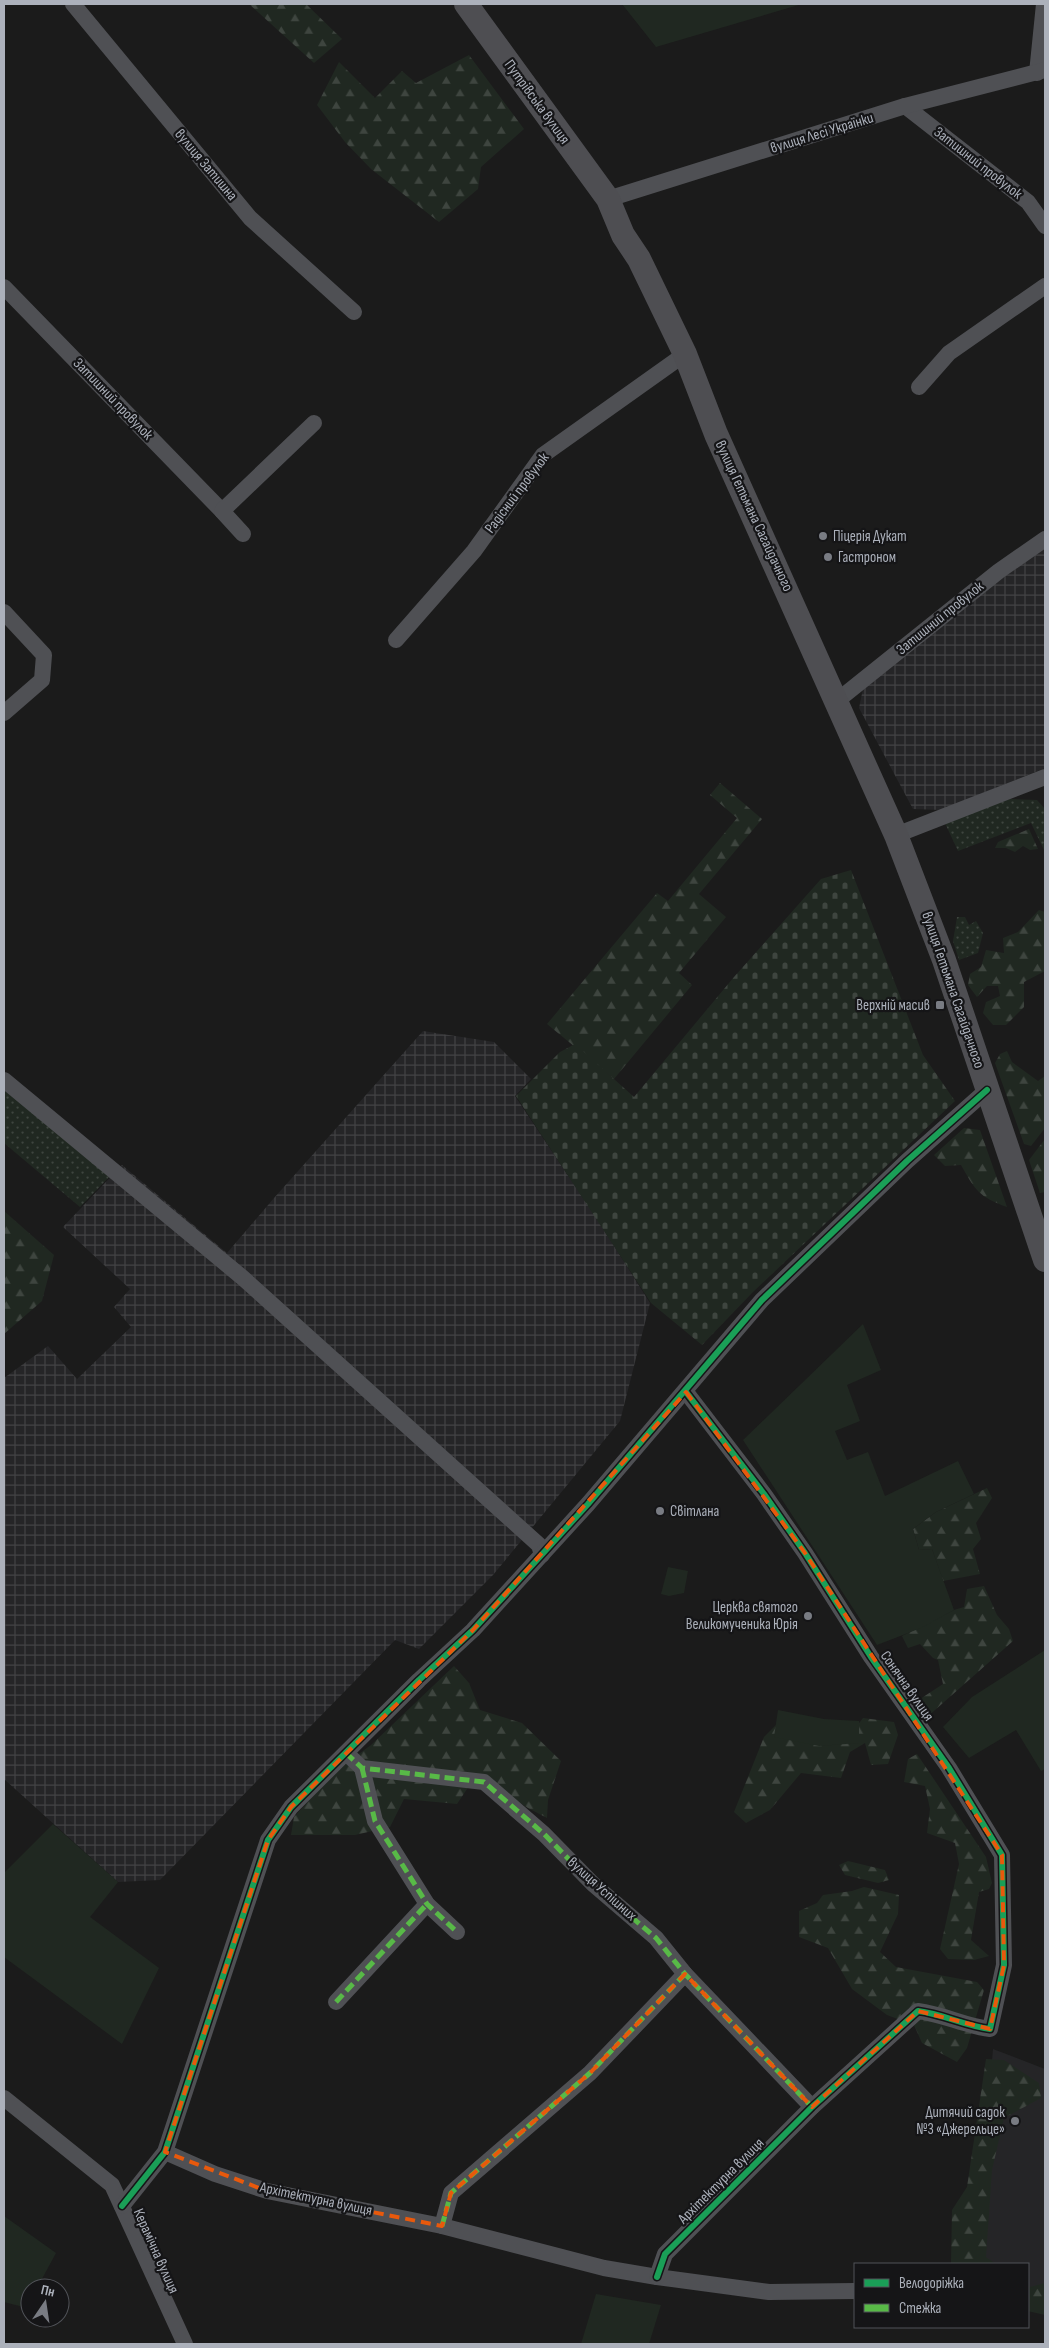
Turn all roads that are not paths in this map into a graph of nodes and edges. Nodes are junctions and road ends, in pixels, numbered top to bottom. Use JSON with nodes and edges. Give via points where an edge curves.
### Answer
{"nodes":[{"id":1,"x":73,"y":4,"type":"edge"},
{"id":2,"x":466,"y":4,"type":"edge"},
{"id":3,"x":1044,"y":4,"type":"edge"},
{"id":4,"x":1042,"y":73,"type":"edge"},
{"id":5,"x":905,"y":106,"type":"junction"},
{"id":6,"x":608,"y":199,"type":"junction"},
{"id":7,"x":1045,"y":226,"type":"edge"},
{"id":8,"x":1045,"y":286,"type":"edge"},
{"id":9,"x":4,"y":288,"type":"edge"},
{"id":10,"x":354,"y":312,"type":"dead end"},
{"id":11,"x":685,"y":354,"type":"junction"},
{"id":12,"x":919,"y":387,"type":"dead end"},
{"id":13,"x":314,"y":423,"type":"dead end"},
{"id":14,"x":222,"y":511,"type":"junction"},
{"id":15,"x":243,"y":534,"type":"dead end"},
{"id":16,"x":1045,"y":539,"type":"edge"},
{"id":17,"x":4,"y":612,"type":"edge"},
{"id":18,"x":396,"y":640,"type":"dead end"},
{"id":19,"x":838,"y":700,"type":"junction"},
{"id":20,"x":4,"y":713,"type":"edge"},
{"id":21,"x":1045,"y":777,"type":"edge"},
{"id":22,"x":896,"y":835,"type":"junction"},
{"id":23,"x":4,"y":1080,"type":"edge"},
{"id":24,"x":988,"y":1090,"type":"junction"},
{"id":25,"x":1045,"y":1260,"type":"edge"},
{"id":26,"x":686,"y":1392,"type":"junction"},
{"id":27,"x":542,"y":1555,"type":"junction"},
{"id":28,"x":346,"y":1754,"type":"junction"},
{"id":29,"x":362,"y":1768,"type":"junction"},
{"id":30,"x":426,"y":1904,"type":"junction"},
{"id":31,"x":457,"y":1932,"type":"dead end"},
{"id":32,"x":685,"y":1974,"type":"junction"},
{"id":33,"x":336,"y":2002,"type":"dead end"},
{"id":34,"x":990,"y":2029,"type":"joint"},
{"id":35,"x":4,"y":2098,"type":"edge"},
{"id":36,"x":812,"y":2107,"type":"junction"},
{"id":37,"x":165,"y":2152,"type":"junction"},
{"id":38,"x":122,"y":2206,"type":"junction"},
{"id":39,"x":442,"y":2226,"type":"junction"},
{"id":40,"x":657,"y":2278,"type":"junction"},
{"id":41,"x":854,"y":2291,"type":"edge"},
{"id":42,"x":185,"y":2344,"type":"edge"}],
"edges":[{"from":1,"to":10,"type":"street","name":"вулиця Затишна","via":[[250,218]]},
{"from":2,"to":6,"type":"main road","name":"Путрівська вулиця"},
{"from":3,"to":4,"type":"street","name":"вулиця Лесі Українки"},
{"from":4,"to":5,"type":"street","name":"вулиця Лесі Українки"},
{"from":5,"to":6,"type":"street","name":"вулиця Лесі Українки"},
{"from":5,"to":7,"type":"street","name":"Затишний провулок","via":[[1028,202]]},
{"from":6,"to":11,"type":"main road","name":"вулиця Гетьмана Сагайдачного","via":[[623,235],[639,259]]},
{"from":8,"to":12,"type":"street","via":[[948,353]]},
{"from":9,"to":14,"type":"street","name":"Затишний провулок"},
{"from":11,"to":18,"type":"street","name":"Радісний провулок","via":[[543,455],[474,550]]},
{"from":11,"to":19,"type":"main road","name":"вулиця Гетьмана Сагайдачного","via":[[716,434]]},
{"from":13,"to":14,"type":"street"},
{"from":14,"to":15,"type":"street"},
{"from":16,"to":19,"type":"street","name":"Затишний провулок","via":[[999,571]]},
{"from":17,"to":20,"type":"street","via":[[44,655],[42,680]]},
{"from":19,"to":22,"type":"main road","name":"вулиця Гетьмана Сагайдачного"},
{"from":21,"to":22,"type":"street"},
{"from":22,"to":24,"type":"main road","name":"вулиця Гетьмана Сагайдачного","via":[[944,960]]},
{"from":23,"to":27,"type":"street","via":[[242,1278],[538,1544]]},
{"from":24,"to":25,"type":"main road","name":"вулиця Гетьмана Сагайдачного"},
{"from":24,"to":26,"type":"street","via":[[762,1300]]},
{"from":26,"to":27,"type":"street"},
{"from":26,"to":34,"type":"street","name":"Сонячна вулиця","via":[[800,1546],[871,1657],[949,1768],[1002,1854],[1004,1965]]},
{"from":27,"to":28,"type":"street","via":[[474,1630],[418,1680]]},
{"from":28,"to":29,"type":"street"},
{"from":28,"to":37,"type":"street","via":[[292,1807],[268,1840]]},
{"from":29,"to":30,"type":"street","via":[[375,1821]]},
{"from":29,"to":32,"type":"street","name":"вулиця Успішних","via":[[484,1782],[656,1938]]},
{"from":30,"to":31,"type":"street"},
{"from":30,"to":33,"type":"street"},
{"from":32,"to":36,"type":"street","name":"вулиця Успішних"},
{"from":32,"to":39,"type":"street","via":[[590,2073],[451,2193]]},
{"from":34,"to":36,"type":"street","name":"Архітектурна вулиця","via":[[971,2027],[918,2011]]},
{"from":35,"to":38,"type":"street","name":"Керамічна вулиця","via":[[112,2185]]},
{"from":36,"to":40,"type":"street","name":"Архітектурна вулиця","via":[[665,2254]]},
{"from":37,"to":38,"type":"street"},
{"from":37,"to":39,"type":"street","name":"Архітектурна вулиця","via":[[215,2174],[267,2191]]},
{"from":38,"to":42,"type":"street","name":"Керамічна вулиця"},
{"from":39,"to":40,"type":"street","name":"Архітектурна вулиця","via":[[604,2268]]},
{"from":40,"to":41,"type":"street","name":"Архітектурна вулиця","via":[[769,2292]]}]}
